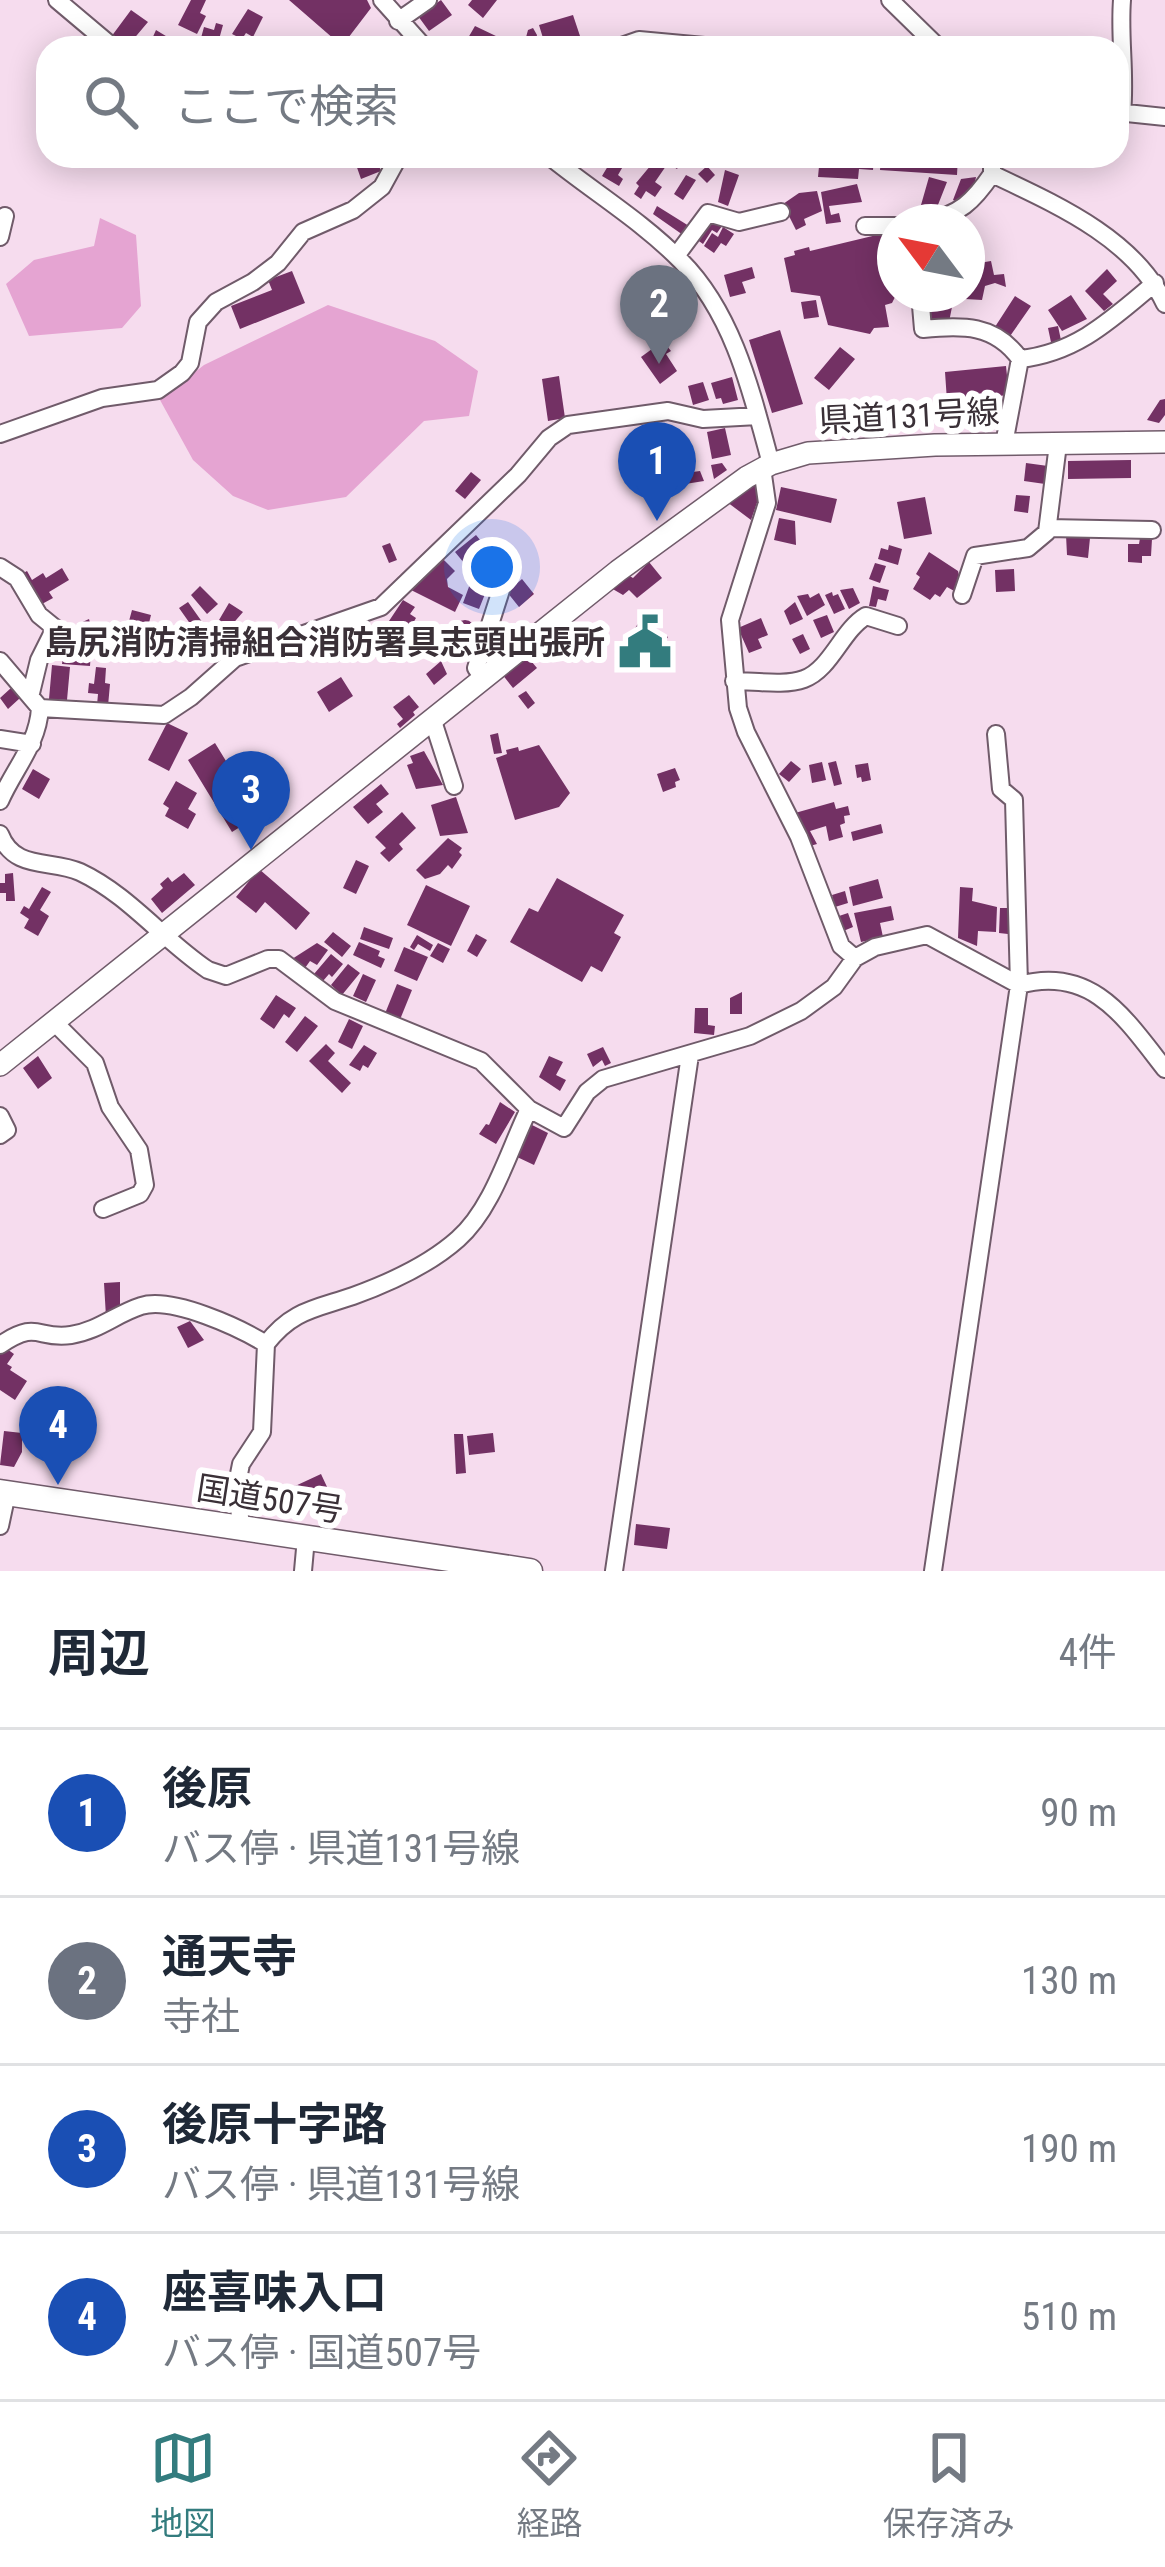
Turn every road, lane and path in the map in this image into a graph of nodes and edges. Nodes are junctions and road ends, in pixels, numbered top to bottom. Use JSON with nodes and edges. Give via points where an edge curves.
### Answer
{"nodes":[{"id":1,"x":57,"y":0,"type":"edge"},
{"id":2,"x":382,"y":0,"type":"edge"},
{"id":3,"x":428,"y":0,"type":"edge"},
{"id":4,"x":1121,"y":0,"type":"edge"},
{"id":5,"x":894,"y":1,"type":"edge"},
{"id":6,"x":398,"y":21,"type":"junction"},
{"id":7,"x":100,"y":36,"type":"edge"},
{"id":8,"x":413,"y":36,"type":"edge"},
{"id":9,"x":927,"y":36,"type":"edge"},
{"id":10,"x":1120,"y":36,"type":"edge"},
{"id":11,"x":1129,"y":113,"type":"edge"},
{"id":12,"x":1165,"y":117,"type":"edge"},
{"id":13,"x":392,"y":168,"type":"edge"},
{"id":14,"x":564,"y":168,"type":"edge"},
{"id":15,"x":990,"y":168,"type":"edge"},
{"id":16,"x":997,"y":168,"type":"edge"},
{"id":17,"x":970,"y":204,"type":"edge"},
{"id":18,"x":782,"y":212,"type":"dead end"},
{"id":19,"x":5,"y":216,"type":"dead end"},
{"id":20,"x":865,"y":226,"type":"dead end"},
{"id":21,"x":877,"y":226,"type":"edge"},
{"id":22,"x":0,"y":237,"type":"edge"},
{"id":23,"x":676,"y":256,"type":"junction"},
{"id":24,"x":1155,"y":283,"type":"junction"},
{"id":25,"x":1165,"y":304,"type":"edge"},
{"id":26,"x":922,"y":312,"type":"edge"},
{"id":27,"x":1020,"y":359,"type":"junction"},
{"id":28,"x":758,"y":416,"type":"junction"},
{"id":29,"x":0,"y":434,"type":"edge"},
{"id":30,"x":1165,"y":442,"type":"edge"},
{"id":31,"x":1004,"y":444,"type":"junction"},
{"id":32,"x":1058,"y":444,"type":"junction"},
{"id":33,"x":766,"y":466,"type":"junction"},
{"id":34,"x":1048,"y":528,"type":"junction"},
{"id":35,"x":1152,"y":530,"type":"dead end"},
{"id":36,"x":0,"y":567,"type":"edge"},
{"id":37,"x":503,"y":584,"type":"dead end"},
{"id":38,"x":962,"y":595,"type":"dead end"},
{"id":39,"x":898,"y":626,"type":"dead end"},
{"id":40,"x":4,"y":675,"type":"edge"},
{"id":41,"x":483,"y":677,"type":"junction"},
{"id":42,"x":734,"y":681,"type":"junction"},
{"id":43,"x":36,"y":700,"type":"junction"},
{"id":44,"x":432,"y":718,"type":"junction"},
{"id":45,"x":996,"y":734,"type":"dead end"},
{"id":46,"x":0,"y":739,"type":"edge"},
{"id":47,"x":32,"y":744,"type":"junction"},
{"id":48,"x":454,"y":786,"type":"dead end"},
{"id":49,"x":0,"y":801,"type":"edge"},
{"id":50,"x":0,"y":834,"type":"edge"},
{"id":51,"x":164,"y":935,"type":"junction"},
{"id":52,"x":855,"y":958,"type":"junction"},
{"id":53,"x":1019,"y":985,"type":"junction"},
{"id":54,"x":53,"y":1022,"type":"junction"},
{"id":55,"x":690,"y":1055,"type":"junction"},
{"id":56,"x":0,"y":1065,"type":"edge"},
{"id":57,"x":1165,"y":1069,"type":"edge"},
{"id":58,"x":529,"y":1108,"type":"junction"},
{"id":59,"x":0,"y":1116,"type":"edge"},
{"id":60,"x":0,"y":1135,"type":"edge"},
{"id":61,"x":103,"y":1209,"type":"dead end"},
{"id":62,"x":266,"y":1344,"type":"junction"},
{"id":63,"x":0,"y":1346,"type":"edge"},
{"id":64,"x":3,"y":1492,"type":"edge"},
{"id":65,"x":0,"y":1526,"type":"edge"},
{"id":66,"x":242,"y":1528,"type":"junction"},
{"id":67,"x":306,"y":1538,"type":"junction"},
{"id":68,"x":303,"y":1571,"type":"edge"},
{"id":69,"x":530,"y":1571,"type":"edge"},
{"id":70,"x":614,"y":1571,"type":"edge"},
{"id":71,"x":933,"y":1571,"type":"edge"}],
"edges":[{"from":1,"to":7,"type":"street"},
{"from":2,"to":6,"type":"street"},
{"from":3,"to":6,"type":"street"},
{"from":4,"to":10,"type":"street"},
{"from":5,"to":9,"type":"street"},
{"from":6,"to":8,"type":"street"},
{"from":11,"to":12,"type":"street"},
{"from":13,"to":29,"type":"street","via":[[352,210],[303,232],[278,263],[216,302],[198,322],[190,363],[158,390],[102,398]]},
{"from":14,"to":23,"type":"street"},
{"from":15,"to":17,"type":"street"},
{"from":16,"to":24,"type":"street","via":[[1123,250]]},
{"from":18,"to":23,"type":"street","via":[[739,222],[708,213]]},
{"from":19,"to":22,"type":"street"},
{"from":20,"to":21,"type":"street"},
{"from":23,"to":28,"type":"street","via":[[728,330]]},
{"from":24,"to":25,"type":"street"},
{"from":24,"to":27,"type":"street","via":[[1078,344]]},
{"from":26,"to":27,"type":"street","via":[[923,329],[980,328]]},
{"from":27,"to":31,"type":"street"},
{"from":28,"to":33,"type":"street"},
{"from":28,"to":43,"type":"street","via":[[703,419],[668,411],[568,424],[381,607],[236,658],[164,715]]},
{"from":30,"to":32,"type":"main road","name":"県道131号線"},
{"from":31,"to":32,"type":"main road","name":"県道131号線"},
{"from":31,"to":33,"type":"main road","name":"県道131号線","via":[[831,449]]},
{"from":32,"to":34,"type":"street"},
{"from":33,"to":41,"type":"main road","name":"県道131号線","via":[[707,502]]},
{"from":33,"to":42,"type":"street","via":[[767,503],[730,620]]},
{"from":34,"to":35,"type":"street"},
{"from":34,"to":38,"type":"street","via":[[1028,548],[975,556]]},
{"from":36,"to":43,"type":"street","via":[[17,578],[39,615],[58,617],[39,660]]},
{"from":37,"to":41,"type":"street","via":[[476,668]]},
{"from":39,"to":42,"type":"street","via":[[866,616],[857,621],[808,677]]},
{"from":40,"to":43,"type":"street"},
{"from":41,"to":44,"type":"main road","name":"県道131号線"},
{"from":42,"to":52,"type":"street","via":[[746,732],[800,837],[842,946]]},
{"from":43,"to":47,"type":"street"},
{"from":44,"to":48,"type":"street"},
{"from":44,"to":51,"type":"main road","name":"県道131号線"},
{"from":45,"to":53,"type":"street","via":[[1000,789],[1014,800]]},
{"from":46,"to":47,"type":"street"},
{"from":47,"to":49,"type":"street"},
{"from":50,"to":51,"type":"street","via":[[5,848],[25,860],[75,869],[115,892]]},
{"from":51,"to":54,"type":"main road","name":"県道131号線"},
{"from":51,"to":58,"type":"street","via":[[220,975],[279,959],[335,1001],[481,1061]]},
{"from":52,"to":53,"type":"street","via":[[927,935]]},
{"from":52,"to":55,"type":"street","via":[[834,987],[800,1011]]},
{"from":53,"to":57,"type":"street","via":[[1041,979],[1086,986],[1123,1016]]},
{"from":53,"to":71,"type":"street"},
{"from":54,"to":56,"type":"main road","name":"県道131号線"},
{"from":54,"to":61,"type":"street","via":[[95,1063],[110,1107],[139,1150],[140,1194]]},
{"from":55,"to":58,"type":"street","via":[[603,1079],[564,1128]]},
{"from":55,"to":70,"type":"street"},
{"from":58,"to":62,"type":"street","via":[[461,1236],[393,1278],[292,1316]]},
{"from":59,"to":60,"type":"street","via":[[7,1130]]},
{"from":62,"to":63,"type":"street","via":[[230,1322],[155,1304],[94,1330],[64,1336],[34,1329]]},
{"from":62,"to":66,"type":"street","via":[[262,1432],[238,1484]]},
{"from":64,"to":65,"type":"street"},
{"from":64,"to":66,"type":"highway","name":"国道507号"},
{"from":66,"to":67,"type":"highway","name":"国道507号"},
{"from":67,"to":68,"type":"street"},
{"from":67,"to":69,"type":"highway","name":"国道507号"}]}
